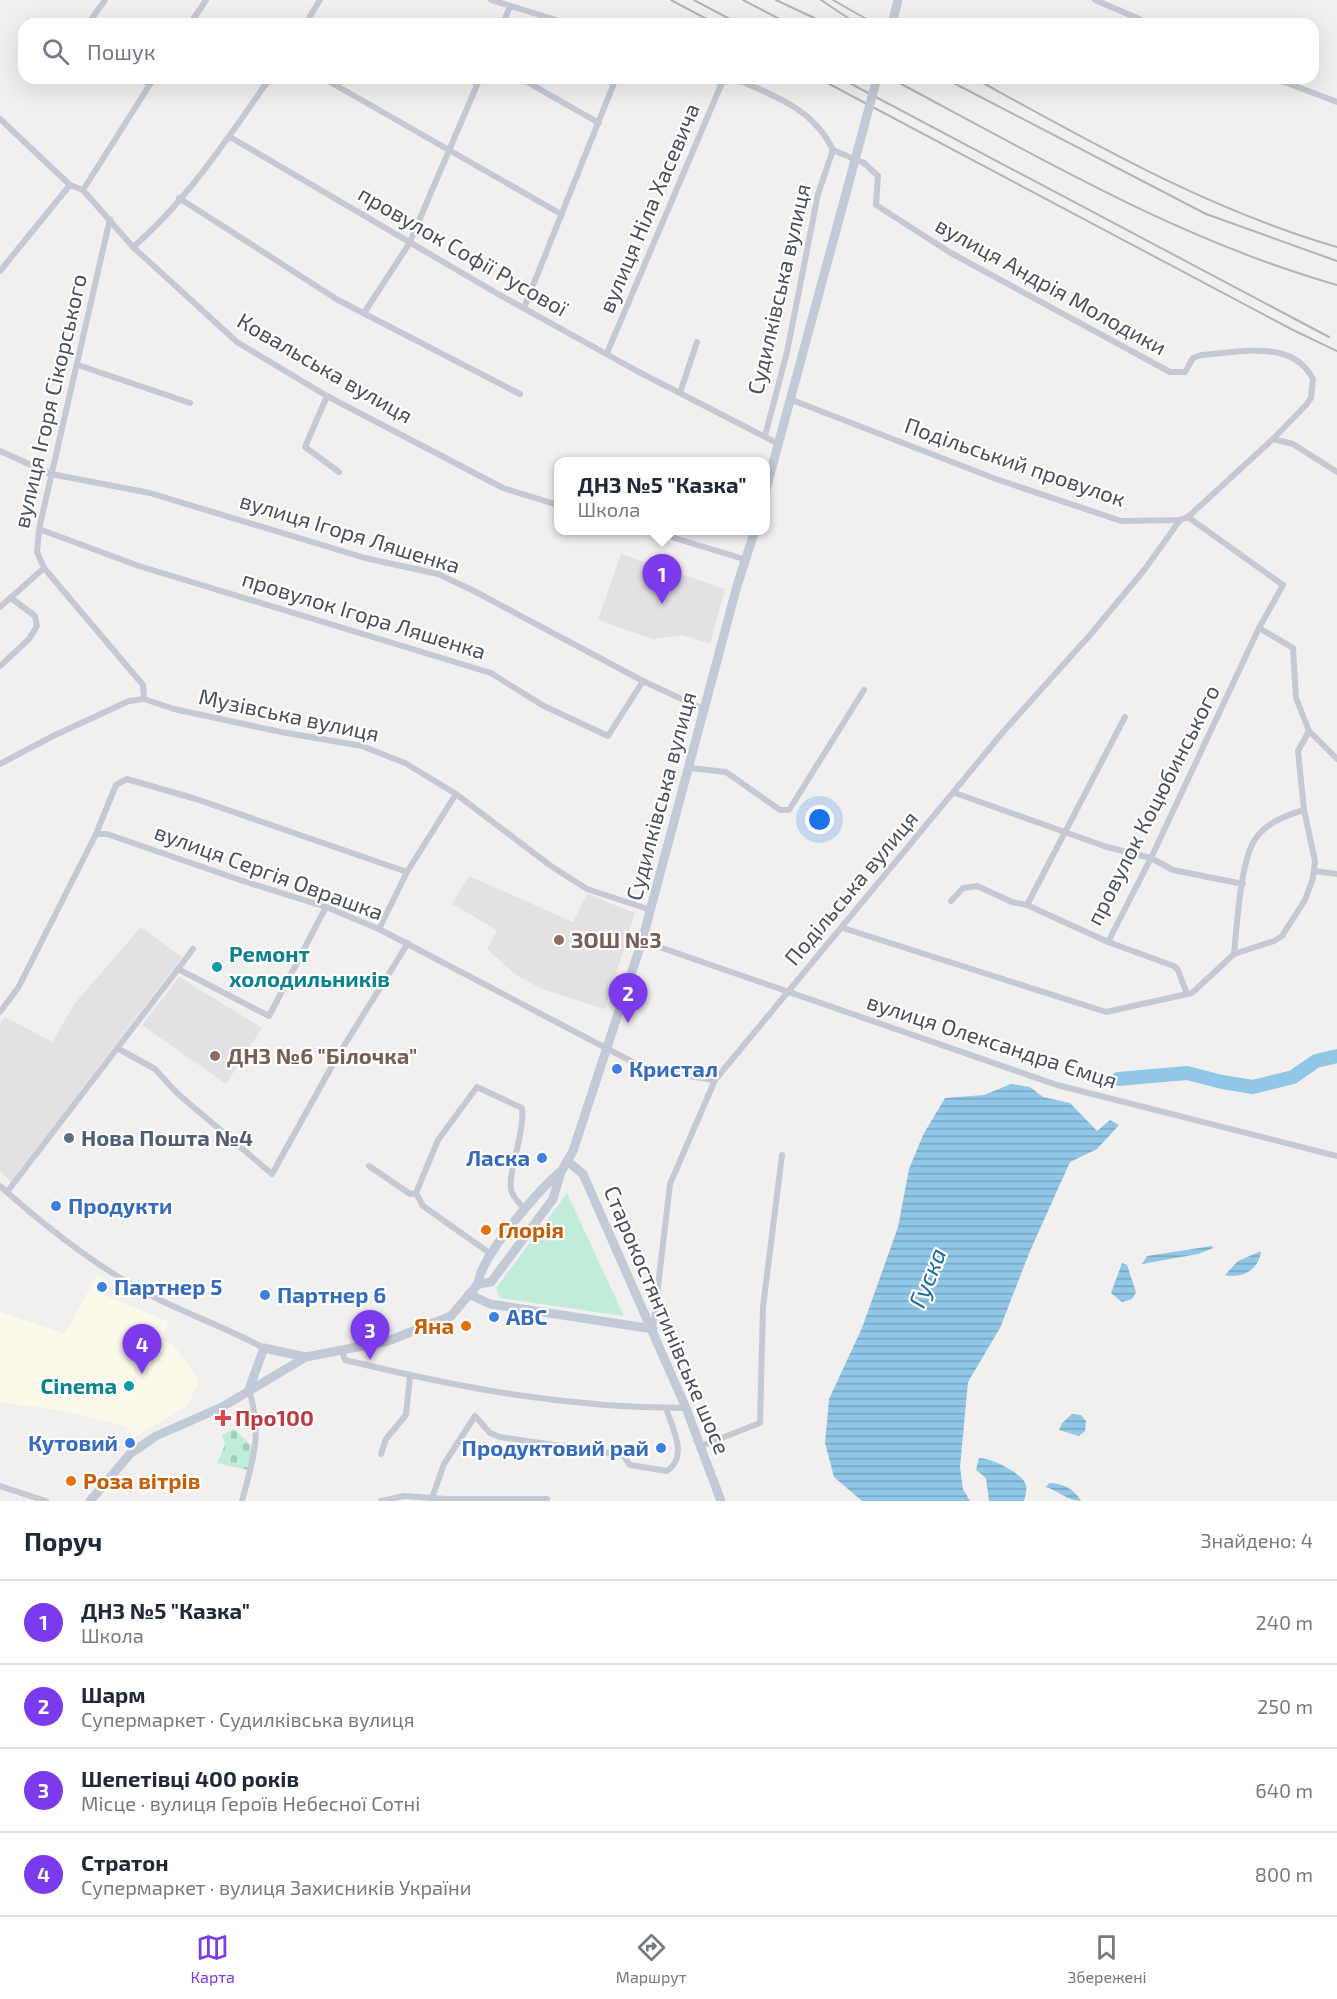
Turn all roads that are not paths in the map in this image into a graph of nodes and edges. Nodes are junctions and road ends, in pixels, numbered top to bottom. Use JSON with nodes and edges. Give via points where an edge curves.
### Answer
{"nodes":[{"id":1,"x":105,"y":0,"type":"edge"},
{"id":2,"x":206,"y":0,"type":"edge"},
{"id":3,"x":320,"y":0,"type":"edge"},
{"id":4,"x":491,"y":0,"type":"edge"},
{"id":5,"x":898,"y":0,"type":"edge"},
{"id":6,"x":1095,"y":0,"type":"edge"},
{"id":7,"x":510,"y":6,"type":"junction"},
{"id":8,"x":92,"y":18,"type":"edge"},
{"id":9,"x":194,"y":18,"type":"edge"},
{"id":10,"x":309,"y":18,"type":"edge"},
{"id":11,"x":505,"y":18,"type":"edge"},
{"id":12,"x":549,"y":18,"type":"edge"},
{"id":13,"x":894,"y":18,"type":"edge"},
{"id":14,"x":1137,"y":18,"type":"edge"},
{"id":15,"x":266,"y":84,"type":"edge"},
{"id":16,"x":333,"y":84,"type":"edge"},
{"id":17,"x":477,"y":84,"type":"edge"},
{"id":18,"x":531,"y":84,"type":"edge"},
{"id":19,"x":614,"y":84,"type":"edge"},
{"id":20,"x":721,"y":84,"type":"edge"},
{"id":21,"x":748,"y":84,"type":"edge"},
{"id":22,"x":875,"y":84,"type":"edge"},
{"id":23,"x":1290,"y":84,"type":"edge"},
{"id":24,"x":150,"y":85,"type":"edge"},
{"id":25,"x":1337,"y":102,"type":"edge"},
{"id":26,"x":0,"y":119,"type":"edge"},
{"id":27,"x":599,"y":123,"type":"junction"},
{"id":28,"x":230,"y":137,"type":"junction"},
{"id":29,"x":833,"y":150,"type":"junction"},
{"id":30,"x":449,"y":151,"type":"junction"},
{"id":31,"x":70,"y":185,"type":"junction"},
{"id":32,"x":83,"y":190,"type":"junction"},
{"id":33,"x":179,"y":198,"type":"junction"},
{"id":34,"x":561,"y":214,"type":"junction"},
{"id":35,"x":110,"y":219,"type":"junction"},
{"id":36,"x":409,"y":244,"type":"junction"},
{"id":37,"x":133,"y":247,"type":"junction"},
{"id":38,"x":0,"y":271,"type":"edge"},
{"id":39,"x":524,"y":308,"type":"junction"},
{"id":40,"x":364,"y":313,"type":"junction"},
{"id":41,"x":698,"y":342,"type":"dead end"},
{"id":42,"x":607,"y":353,"type":"junction"},
{"id":43,"x":78,"y":365,"type":"junction"},
{"id":44,"x":680,"y":393,"type":"junction"},
{"id":45,"x":520,"y":394,"type":"dead end"},
{"id":46,"x":327,"y":396,"type":"junction"},
{"id":47,"x":792,"y":400,"type":"junction"},
{"id":48,"x":190,"y":402,"type":"dead end"},
{"id":49,"x":765,"y":436,"type":"junction"},
{"id":50,"x":1273,"y":439,"type":"junction"},
{"id":51,"x":779,"y":444,"type":"junction"},
{"id":52,"x":0,"y":451,"type":"edge"},
{"id":53,"x":339,"y":472,"type":"dead end"},
{"id":54,"x":1337,"y":472,"type":"edge"},
{"id":55,"x":51,"y":474,"type":"junction"},
{"id":56,"x":770,"y":476,"type":"edge"},
{"id":57,"x":554,"y":504,"type":"edge"},
{"id":58,"x":1188,"y":517,"type":"junction"},
{"id":59,"x":1180,"y":520,"type":"junction"},
{"id":60,"x":39,"y":529,"type":"junction"},
{"id":61,"x":662,"y":535,"type":"edge"},
{"id":62,"x":754,"y":535,"type":"edge"},
{"id":63,"x":747,"y":560,"type":"junction"},
{"id":64,"x":44,"y":568,"type":"junction"},
{"id":65,"x":11,"y":598,"type":"junction"},
{"id":66,"x":0,"y":607,"type":"edge"},
{"id":67,"x":1260,"y":628,"type":"junction"},
{"id":68,"x":0,"y":666,"type":"edge"},
{"id":69,"x":644,"y":681,"type":"junction"},
{"id":70,"x":864,"y":690,"type":"dead end"},
{"id":71,"x":144,"y":699,"type":"junction"},
{"id":72,"x":706,"y":710,"type":"junction"},
{"id":73,"x":1125,"y":717,"type":"dead end"},
{"id":74,"x":1310,"y":731,"type":"junction"},
{"id":75,"x":1337,"y":759,"type":"edge"},
{"id":76,"x":0,"y":764,"type":"edge"},
{"id":77,"x":690,"y":768,"type":"junction"},
{"id":78,"x":955,"y":793,"type":"junction"},
{"id":79,"x":456,"y":794,"type":"junction"},
{"id":80,"x":1304,"y":810,"type":"junction"},
{"id":81,"x":1065,"y":833,"type":"junction"},
{"id":82,"x":96,"y":834,"type":"junction"},
{"id":83,"x":1152,"y":858,"type":"junction"},
{"id":84,"x":1314,"y":870,"type":"junction"},
{"id":85,"x":407,"y":872,"type":"junction"},
{"id":86,"x":1337,"y":874,"type":"edge"},
{"id":87,"x":1243,"y":884,"type":"junction"},
{"id":88,"x":951,"y":901,"type":"dead end"},
{"id":89,"x":1027,"y":905,"type":"junction"},
{"id":90,"x":326,"y":907,"type":"junction"},
{"id":91,"x":651,"y":910,"type":"junction"},
{"id":92,"x":843,"y":928,"type":"junction"},
{"id":93,"x":379,"y":929,"type":"junction"},
{"id":94,"x":642,"y":941,"type":"junction"},
{"id":95,"x":1108,"y":942,"type":"junction"},
{"id":96,"x":408,"y":943,"type":"junction"},
{"id":97,"x":193,"y":949,"type":"dead end"},
{"id":98,"x":1234,"y":954,"type":"junction"},
{"id":99,"x":178,"y":969,"type":"junction"},
{"id":100,"x":788,"y":992,"type":"junction"},
{"id":101,"x":1186,"y":994,"type":"junction"},
{"id":102,"x":0,"y":1012,"type":"edge"},
{"id":103,"x":117,"y":1048,"type":"junction"},
{"id":104,"x":607,"y":1049,"type":"junction"},
{"id":105,"x":715,"y":1080,"type":"junction"},
{"id":106,"x":783,"y":1155,"type":"dead end"},
{"id":107,"x":1337,"y":1156,"type":"edge"},
{"id":108,"x":567,"y":1161,"type":"junction"},
{"id":109,"x":369,"y":1166,"type":"dead end"},
{"id":110,"x":561,"y":1172,"type":"junction"},
{"id":111,"x":0,"y":1186,"type":"edge"},
{"id":112,"x":7,"y":1192,"type":"junction"},
{"id":113,"x":416,"y":1192,"type":"junction"},
{"id":114,"x":525,"y":1209,"type":"junction"},
{"id":115,"x":491,"y":1254,"type":"junction"},
{"id":116,"x":478,"y":1284,"type":"junction"},
{"id":117,"x":469,"y":1294,"type":"junction"},
{"id":118,"x":652,"y":1329,"type":"junction"},
{"id":119,"x":264,"y":1348,"type":"junction"},
{"id":120,"x":342,"y":1352,"type":"junction"},
{"id":121,"x":306,"y":1357,"type":"junction"},
{"id":122,"x":410,"y":1376,"type":"junction"},
{"id":123,"x":249,"y":1389,"type":"junction"},
{"id":124,"x":666,"y":1408,"type":"junction"},
{"id":125,"x":686,"y":1408,"type":"junction"},
{"id":126,"x":701,"y":1446,"type":"junction"},
{"id":127,"x":381,"y":1454,"type":"dead end"},
{"id":128,"x":0,"y":1486,"type":"edge"},
{"id":129,"x":432,"y":1498,"type":"junction"},
{"id":130,"x":547,"y":1499,"type":"dead end"},
{"id":131,"x":46,"y":1501,"type":"edge"},
{"id":132,"x":90,"y":1501,"type":"edge"},
{"id":133,"x":242,"y":1501,"type":"edge"},
{"id":134,"x":381,"y":1501,"type":"edge"},
{"id":135,"x":721,"y":1501,"type":"edge"}],
"edges":[{"from":1,"to":8,"type":"street"},
{"from":2,"to":9,"type":"street"},
{"from":3,"to":10,"type":"street"},
{"from":4,"to":7,"type":"street"},
{"from":5,"to":13,"type":"main road"},
{"from":6,"to":14,"type":"street"},
{"from":7,"to":11,"type":"street"},
{"from":7,"to":12,"type":"street"},
{"from":15,"to":28,"type":"street"},
{"from":16,"to":30,"type":"street"},
{"from":17,"to":30,"type":"street"},
{"from":18,"to":27,"type":"street"},
{"from":19,"to":27,"type":"street"},
{"from":20,"to":42,"type":"street","name":"вулиця Ніла Хасевича"},
{"from":21,"to":29,"type":"street","via":[[795,105],[820,128]]},
{"from":22,"to":47,"type":"main road","name":"Судилківська вулиця","bridge":true},
{"from":23,"to":25,"type":"street"},
{"from":24,"to":32,"type":"street"},
{"from":26,"to":31,"type":"street","name":"Ковальська вулиця"},
{"from":27,"to":34,"type":"street"},
{"from":28,"to":33,"type":"street"},
{"from":28,"to":36,"type":"street","name":"провулок Софії Русової"},
{"from":29,"to":49,"type":"street","name":"Судилківська вулиця","via":[[818,194],[787,352]]},
{"from":29,"to":50,"type":"street","name":"вулиця Андрія Молодики","via":[[864,163],[878,176],[876,206],[951,253],[1170,372],[1185,372],[1193,358],[1201,355],[1274,351],[1298,358],[1312,379],[1311,398]]},
{"from":30,"to":34,"type":"street"},
{"from":30,"to":36,"type":"street"},
{"from":31,"to":32,"type":"street","name":"Ковальська вулиця"},
{"from":31,"to":38,"type":"street"},
{"from":32,"to":35,"type":"street","name":"Ковальська вулиця"},
{"from":33,"to":37,"type":"street"},
{"from":33,"to":40,"type":"street"},
{"from":34,"to":39,"type":"street"},
{"from":35,"to":37,"type":"street","name":"Ковальська вулиця"},
{"from":35,"to":43,"type":"street","name":"вулиця Ігоря Сікорського"},
{"from":36,"to":39,"type":"street","name":"провулок Софії Русової"},
{"from":36,"to":40,"type":"street"},
{"from":37,"to":46,"type":"street","name":"Ковальська вулиця","via":[[237,342]]},
{"from":39,"to":42,"type":"street","name":"провулок Софії Русової"},
{"from":40,"to":45,"type":"street"},
{"from":41,"to":44,"type":"street"},
{"from":42,"to":44,"type":"street","name":"провулок Софії Русової"},
{"from":43,"to":48,"type":"street"},
{"from":43,"to":55,"type":"street","name":"вулиця Ігоря Сікорського"},
{"from":44,"to":49,"type":"street","name":"провулок Софії Русової"},
{"from":46,"to":53,"type":"street","via":[[305,447]]},
{"from":46,"to":57,"type":"street","name":"Ковальська вулиця","via":[[503,488]]},
{"from":47,"to":51,"type":"main road","name":"Судилківська вулиця"},
{"from":47,"to":59,"type":"street","name":"Подільський провулок","via":[[1121,521]]},
{"from":49,"to":51,"type":"street","name":"провулок Софії Русової"},
{"from":50,"to":54,"type":"street","via":[[1293,444]]},
{"from":50,"to":58,"type":"street","name":"Подільський провулок"},
{"from":51,"to":56,"type":"main road","name":"Судилківська вулиця"},
{"from":52,"to":55,"type":"street","name":"вулиця Ігоря Ляшенка"},
{"from":55,"to":60,"type":"street","name":"вулиця Ігоря Сікорського"},
{"from":55,"to":69,"type":"street","name":"вулиця Ігоря Ляшенка","via":[[150,493],[365,558],[438,574]]},
{"from":58,"to":59,"type":"street","name":"Подільський провулок"},
{"from":58,"to":67,"type":"street","name":"провулок Коцюбинського","via":[[1283,585]]},
{"from":59,"to":78,"type":"street","name":"Подільська вулиця","via":[[1104,619],[1003,732]]},
{"from":60,"to":64,"type":"street","name":"вулиця Ігоря Сікорського","via":[[37,552]]},
{"from":60,"to":69,"type":"street","name":"провулок Ігора Ляшенка","via":[[139,566],[491,673],[542,705],[608,736]]},
{"from":61,"to":63,"type":"street"},
{"from":62,"to":63,"type":"main road","name":"Судилківська вулиця"},
{"from":63,"to":72,"type":"main road","name":"Судилківська вулиця"},
{"from":64,"to":65,"type":"street"},
{"from":64,"to":71,"type":"street","via":[[143,685]]},
{"from":65,"to":66,"type":"street"},
{"from":65,"to":68,"type":"street","via":[[35,616],[37,626]]},
{"from":67,"to":74,"type":"street","via":[[1293,648],[1293,688]]},
{"from":67,"to":83,"type":"street","name":"провулок Коцюбинського"},
{"from":69,"to":72,"type":"street","name":"вулиця Ігоря Ляшенка"},
{"from":70,"to":77,"type":"street","via":[[789,810],[780,810],[726,772]]},
{"from":71,"to":76,"type":"street","via":[[129,701]]},
{"from":71,"to":79,"type":"street","name":"Музівська вулиця","via":[[174,709],[362,746],[405,763]]},
{"from":72,"to":77,"type":"main road","name":"Судилківська вулиця"},
{"from":73,"to":81,"type":"street"},
{"from":74,"to":75,"type":"street"},
{"from":74,"to":80,"type":"street","via":[[1298,751]]},
{"from":77,"to":91,"type":"main road","name":"Судилківська вулиця"},
{"from":78,"to":81,"type":"street"},
{"from":78,"to":92,"type":"street","name":"Подільська вулиця"},
{"from":79,"to":85,"type":"street"},
{"from":79,"to":91,"type":"street","name":"Музівська вулиця","via":[[551,866],[587,888]]},
{"from":80,"to":84,"type":"street"},
{"from":80,"to":87,"type":"street","via":[[1284,816],[1258,836],[1249,854]]},
{"from":81,"to":83,"type":"street"},
{"from":81,"to":89,"type":"street"},
{"from":82,"to":85,"type":"street","via":[[116,785],[127,779]]},
{"from":82,"to":90,"type":"street","name":"вулиця Сергія Оврашка","via":[[107,834]]},
{"from":82,"to":102,"type":"street","via":[[18,988]]},
{"from":83,"to":87,"type":"street","via":[[1173,870]]},
{"from":83,"to":95,"type":"street","name":"провулок Коцюбинського"},
{"from":84,"to":86,"type":"street"},
{"from":84,"to":98,"type":"street","via":[[1305,900],[1282,936]]},
{"from":85,"to":93,"type":"street"},
{"from":87,"to":98,"type":"street"},
{"from":88,"to":89,"type":"street","name":"провулок Коцюбинського","via":[[963,888],[973,885]]},
{"from":89,"to":95,"type":"street","name":"провулок Коцюбинського"},
{"from":90,"to":93,"type":"street","name":"вулиця Сергія Оврашка"},
{"from":90,"to":99,"type":"street","via":[[269,1016]]},
{"from":91,"to":94,"type":"main road","name":"Судилківська вулиця"},
{"from":92,"to":100,"type":"street","name":"Подільська вулиця"},
{"from":92,"to":101,"type":"street","via":[[1106,1012]]},
{"from":93,"to":96,"type":"street","name":"вулиця Сергія Оврашка"},
{"from":94,"to":100,"type":"street","name":"вулиця Олександра Ємця"},
{"from":94,"to":104,"type":"main road","name":"Судилківська вулиця"},
{"from":95,"to":101,"type":"street","via":[[1174,966]]},
{"from":96,"to":103,"type":"street","via":[[337,1057],[272,1174],[154,1069]]},
{"from":96,"to":104,"type":"street","name":"вулиця Сергія Оврашка"},
{"from":97,"to":99,"type":"street"},
{"from":98,"to":101,"type":"street","via":[[1202,986]]},
{"from":99,"to":103,"type":"street"},
{"from":100,"to":105,"type":"street","name":"Подільська вулиця"},
{"from":100,"to":107,"type":"street","name":"вулиця Олександра Ємця","via":[[1057,1085]]},
{"from":103,"to":112,"type":"street"},
{"from":104,"to":105,"type":"street","name":"вулиця Сергія Оврашка","via":[[648,1070]]},
{"from":104,"to":108,"type":"main road","name":"Судилківська вулиця"},
{"from":105,"to":118,"type":"street","name":"Подільська вулиця","via":[[670,1184]]},
{"from":106,"to":126,"type":"street","via":[[764,1307],[760,1423]]},
{"from":108,"to":110,"type":"main road","name":"Судилківська вулиця"},
{"from":108,"to":118,"type":"main road","name":"Старокостянтинівське шосе","via":[[584,1174]]},
{"from":109,"to":113,"type":"street","via":[[410,1194]]},
{"from":110,"to":114,"type":"main road","name":"Судилківська вулиця","via":[[539,1189]]},
{"from":110,"to":116,"type":"main road","name":"Судилківська вулиця","via":[[553,1199],[491,1282]]},
{"from":111,"to":112,"type":"street"},
{"from":112,"to":119,"type":"street","via":[[121,1278]]},
{"from":113,"to":114,"type":"street","via":[[438,1140],[477,1087],[522,1108],[523,1124],[511,1185]]},
{"from":113,"to":115,"type":"street","via":[[423,1206]]},
{"from":114,"to":115,"type":"main road","name":"Судилківська вулиця"},
{"from":115,"to":116,"type":"main road","name":"Судилківська вулиця","via":[[479,1272]]},
{"from":116,"to":117,"type":"main road"},
{"from":117,"to":118,"type":"main road","via":[[490,1304]]},
{"from":117,"to":120,"type":"main road","via":[[451,1316],[431,1326]]},
{"from":118,"to":125,"type":"main road","name":"Старокостянтинівське шосе"},
{"from":119,"to":121,"type":"main road"},
{"from":119,"to":123,"type":"main road"},
{"from":120,"to":121,"type":"main road"},
{"from":120,"to":122,"type":"street","via":[[345,1360]]},
{"from":121,"to":123,"type":"main road"},
{"from":122,"to":124,"type":"street","via":[[568,1404]]},
{"from":122,"to":127,"type":"street","via":[[406,1415],[386,1440]]},
{"from":123,"to":132,"type":"main road","via":[[222,1407],[156,1436],[130,1454]]},
{"from":123,"to":133,"type":"street","via":[[256,1414],[257,1442]]},
{"from":124,"to":125,"type":"street"},
{"from":124,"to":129,"type":"street","via":[[679,1453],[667,1471],[630,1465],[623,1455],[500,1437],[490,1433],[475,1416],[444,1464]]},
{"from":125,"to":126,"type":"main road","name":"Старокостянтинівське шосе"},
{"from":126,"to":135,"type":"main road","name":"Старокостянтинівське шосе"},
{"from":128,"to":131,"type":"street"},
{"from":129,"to":130,"type":"street"},
{"from":129,"to":134,"type":"street","via":[[404,1496]]}]}
